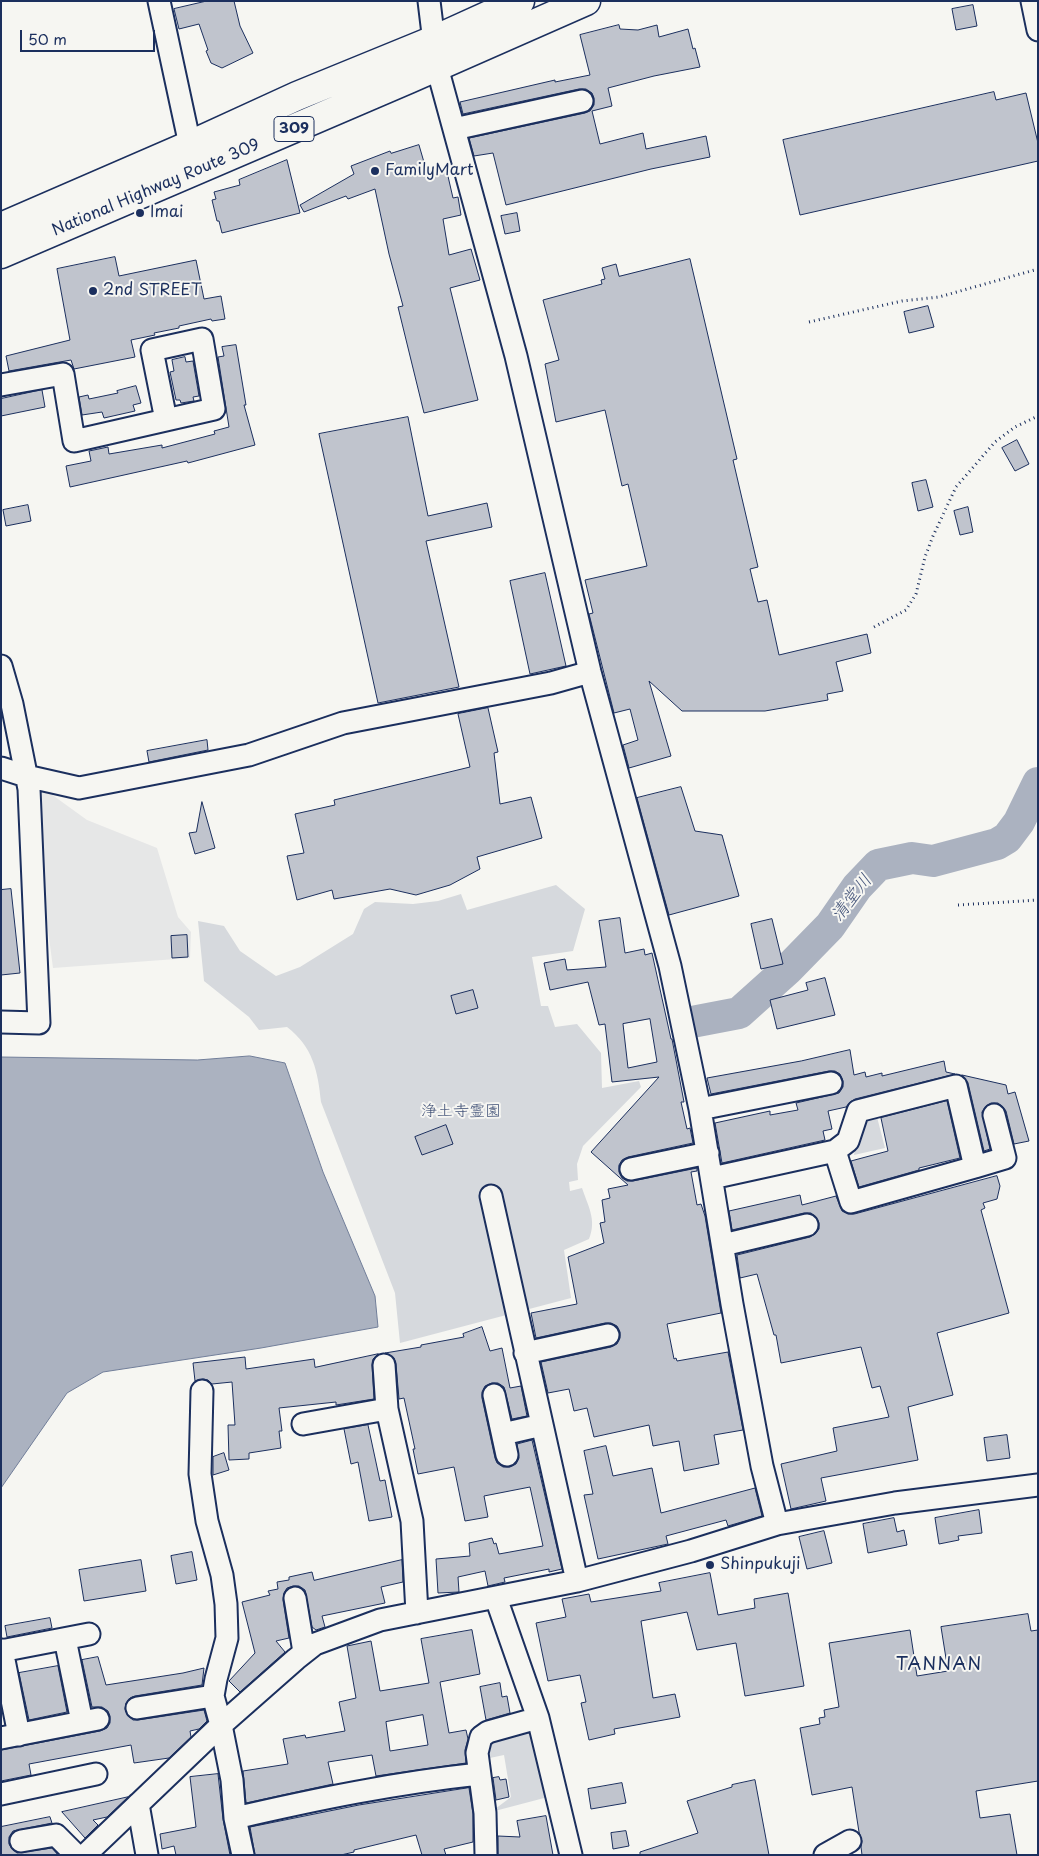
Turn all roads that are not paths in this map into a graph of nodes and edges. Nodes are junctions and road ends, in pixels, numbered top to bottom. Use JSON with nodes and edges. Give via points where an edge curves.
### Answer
{"nodes":[{"id":1,"x":159,"y":1,"type":"edge"},
{"id":2,"x":429,"y":1,"type":"edge"},
{"id":3,"x":520,"y":1,"type":"edge"},
{"id":4,"x":586,"y":1,"type":"edge"},
{"id":5,"x":1032,"y":1,"type":"edge"},
{"id":6,"x":1038,"y":30,"type":"edge"},
{"id":7,"x":434,"y":40,"type":"junction"},
{"id":8,"x":437,"y":67,"type":"junction"},
{"id":9,"x":582,"y":101,"type":"dead end"},
{"id":10,"x":454,"y":129,"type":"junction"},
{"id":11,"x":190,"y":145,"type":"junction"},
{"id":12,"x":1,"y":227,"type":"edge"},
{"id":13,"x":1,"y":254,"type":"edge"},
{"id":14,"x":1,"y":385,"type":"edge"},
{"id":15,"x":166,"y":420,"type":"dead end"},
{"id":16,"x":1,"y":666,"type":"edge"},
{"id":17,"x":590,"y":672,"type":"junction"},
{"id":18,"x":1,"y":768,"type":"edge"},
{"id":19,"x":26,"y":776,"type":"junction"},
{"id":20,"x":1,"y":1022,"type":"edge"},
{"id":21,"x":830,"y":1083,"type":"dead end"},
{"id":22,"x":700,"y":1109,"type":"junction"},
{"id":23,"x":994,"y":1115,"type":"dead end"},
{"id":24,"x":836,"y":1151,"type":"junction"},
{"id":25,"x":708,"y":1153,"type":"junction"},
{"id":26,"x":975,"y":1167,"type":"junction"},
{"id":27,"x":631,"y":1169,"type":"dead end"},
{"id":28,"x":712,"y":1178,"type":"junction"},
{"id":29,"x":491,"y":1196,"type":"dead end"},
{"id":30,"x":807,"y":1226,"type":"dead end"},
{"id":31,"x":723,"y":1245,"type":"junction"},
{"id":32,"x":608,"y":1335,"type":"dead end"},
{"id":33,"x":525,"y":1353,"type":"junction"},
{"id":34,"x":384,"y":1365,"type":"dead end"},
{"id":35,"x":202,"y":1391,"type":"dead end"},
{"id":36,"x":494,"y":1395,"type":"dead end"},
{"id":37,"x":387,"y":1409,"type":"junction"},
{"id":38,"x":303,"y":1424,"type":"dead end"},
{"id":39,"x":542,"y":1425,"type":"junction"},
{"id":40,"x":1038,"y":1485,"type":"edge"},
{"id":41,"x":777,"y":1524,"type":"junction"},
{"id":42,"x":577,"y":1581,"type":"junction"},
{"id":43,"x":295,"y":1598,"type":"dead end"},
{"id":44,"x":496,"y":1598,"type":"junction"},
{"id":45,"x":417,"y":1613,"type":"junction"},
{"id":46,"x":90,"y":1634,"type":"dead end"},
{"id":47,"x":65,"y":1639,"type":"junction"},
{"id":48,"x":2,"y":1651,"type":"edge"},
{"id":49,"x":304,"y":1652,"type":"junction"},
{"id":50,"x":213,"y":1696,"type":"junction"},
{"id":51,"x":137,"y":1708,"type":"dead end"},
{"id":52,"x":538,"y":1718,"type":"junction"},
{"id":53,"x":221,"y":1725,"type":"junction"},
{"id":54,"x":10,"y":1736,"type":"edge"},
{"id":55,"x":96,"y":1774,"type":"dead end"},
{"id":56,"x":479,"y":1774,"type":"junction"},
{"id":57,"x":1,"y":1794,"type":"edge"},
{"id":58,"x":138,"y":1804,"type":"junction"},
{"id":59,"x":235,"y":1818,"type":"junction"},
{"id":60,"x":21,"y":1841,"type":"dead end"},
{"id":61,"x":850,"y":1841,"type":"dead end"},
{"id":62,"x":76,"y":1855,"type":"edge"},
{"id":63,"x":86,"y":1855,"type":"edge"},
{"id":64,"x":147,"y":1855,"type":"edge"},
{"id":65,"x":243,"y":1855,"type":"edge"},
{"id":66,"x":486,"y":1855,"type":"edge"},
{"id":67,"x":571,"y":1855,"type":"edge"},
{"id":68,"x":824,"y":1855,"type":"edge"}],
"edges":[{"from":1,"to":11,"type":"street"},
{"from":2,"to":7,"type":"street"},
{"from":3,"to":7,"type":"highway","name":"National Highway Route 309","number":"309"},
{"from":4,"to":8,"type":"highway","name":"National Highway Route 309","number":"309"},
{"from":5,"to":6,"type":"street"},
{"from":7,"to":8,"type":"street"},
{"from":7,"to":11,"type":"highway","name":"National Highway Route 309","number":"309","via":[[297,96]]},
{"from":8,"to":10,"type":"street"},
{"from":8,"to":13,"type":"highway","name":"National Highway Route 309","number":"309"},
{"from":9,"to":10,"type":"street"},
{"from":10,"to":17,"type":"street","via":[[516,356]]},
{"from":11,"to":12,"type":"highway","name":"National Highway Route 309","number":"309"},
{"from":14,"to":15,"type":"street","via":[[63,374],[74,441]]},
{"from":16,"to":19,"type":"street"},
{"from":17,"to":19,"type":"street","via":[[551,683],[343,723],[249,755],[79,788]]},
{"from":17,"to":22,"type":"street","via":[[670,966]]},
{"from":18,"to":19,"type":"street"},
{"from":19,"to":20,"type":"street","via":[[39,1022]]},
{"from":21,"to":22,"type":"street"},
{"from":22,"to":25,"type":"street"},
{"from":23,"to":26,"type":"street","via":[[1005,1158]]},
{"from":24,"to":26,"type":"street","via":[[852,1202]]},
{"from":24,"to":26,"type":"street","via":[[848,1141],[858,1111],[956,1086]]},
{"from":24,"to":28,"type":"street"},
{"from":25,"to":27,"type":"street"},
{"from":25,"to":28,"type":"street"},
{"from":28,"to":31,"type":"street"},
{"from":29,"to":33,"type":"street"},
{"from":30,"to":31,"type":"street"},
{"from":31,"to":41,"type":"street","via":[[762,1466]]},
{"from":32,"to":33,"type":"street"},
{"from":33,"to":39,"type":"street"},
{"from":34,"to":37,"type":"street"},
{"from":35,"to":50,"type":"street","via":[[200,1474],[226,1604],[227,1638]]},
{"from":36,"to":39,"type":"street","via":[[505,1444]]},
{"from":37,"to":38,"type":"street"},
{"from":37,"to":45,"type":"street","via":[[412,1521]]},
{"from":39,"to":42,"type":"street"},
{"from":40,"to":41,"type":"street","via":[[895,1502]]},
{"from":41,"to":42,"type":"street"},
{"from":42,"to":44,"type":"street"},
{"from":43,"to":49,"type":"street"},
{"from":44,"to":45,"type":"street"},
{"from":44,"to":52,"type":"street"},
{"from":45,"to":49,"type":"street","via":[[380,1620],[315,1644]]},
{"from":46,"to":47,"type":"street"},
{"from":47,"to":48,"type":"street"},
{"from":47,"to":54,"type":"street","via":[[90,1721]]},
{"from":48,"to":54,"type":"street"},
{"from":49,"to":53,"type":"street"},
{"from":50,"to":51,"type":"street"},
{"from":50,"to":53,"type":"street"},
{"from":52,"to":56,"type":"street","via":[[488,1732],[481,1737],[477,1753]]},
{"from":52,"to":67,"type":"street"},
{"from":53,"to":58,"type":"street"},
{"from":53,"to":59,"type":"street","via":[[232,1780]]},
{"from":55,"to":57,"type":"street"},
{"from":56,"to":59,"type":"street","via":[[342,1793]]},
{"from":56,"to":66,"type":"street","via":[[485,1814]]},
{"from":58,"to":63,"type":"street"},
{"from":58,"to":64,"type":"street"},
{"from":59,"to":65,"type":"street"},
{"from":60,"to":62,"type":"street","via":[[56,1835]]},
{"from":61,"to":68,"type":"street"}]}
